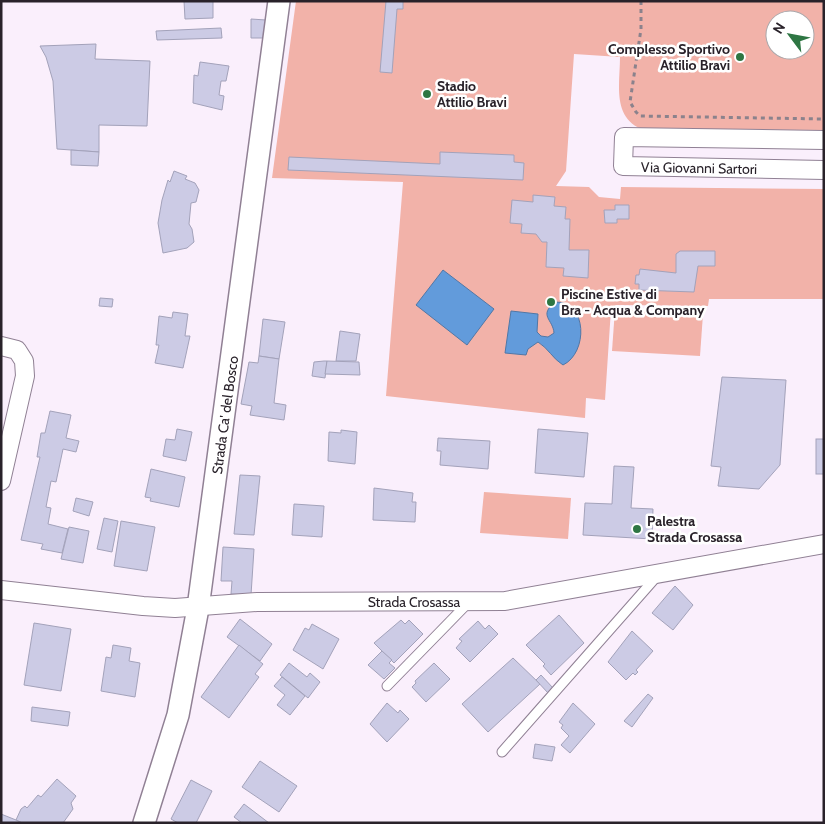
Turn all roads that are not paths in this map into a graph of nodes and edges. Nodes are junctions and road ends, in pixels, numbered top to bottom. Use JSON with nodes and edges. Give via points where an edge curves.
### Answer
{"nodes":[{"id":1,"x":280,"y":1,"type":"edge"},
{"id":2,"x":824,"y":140,"type":"edge"},
{"id":3,"x":824,"y":170,"type":"edge"},
{"id":4,"x":1,"y":346,"type":"edge"},
{"id":5,"x":1,"y":481,"type":"edge"},
{"id":6,"x":824,"y":544,"type":"edge"},
{"id":7,"x":660,"y":573,"type":"junction"},
{"id":8,"x":1,"y":590,"type":"edge"},
{"id":9,"x":469,"y":602,"type":"junction"},
{"id":10,"x":198,"y":608,"type":"junction"},
{"id":11,"x":387,"y":686,"type":"dead end"},
{"id":12,"x":502,"y":752,"type":"dead end"},
{"id":13,"x":144,"y":823,"type":"edge"}],
"edges":[{"from":1,"to":10,"type":"street","name":"Strada Ca' del Bosco"},
{"from":2,"to":3,"type":"street","name":"Via Giovanni Sartori","via":[[624,137],[623,166]]},
{"from":4,"to":5,"type":"street","via":[[17,350],[24,361],[25,376]]},
{"from":6,"to":7,"type":"street","name":"Strada Crosassa"},
{"from":7,"to":9,"type":"street","name":"Strada Crosassa","via":[[505,600]]},
{"from":7,"to":12,"type":"lane"},
{"from":8,"to":10,"type":"street","name":"Strada Crosassa","via":[[143,606]]},
{"from":9,"to":10,"type":"street","name":"Strada Crosassa","via":[[256,602]]},
{"from":9,"to":11,"type":"lane"},
{"from":10,"to":13,"type":"street","name":"Strada Ca' del Bosco","via":[[178,715]]}]}
